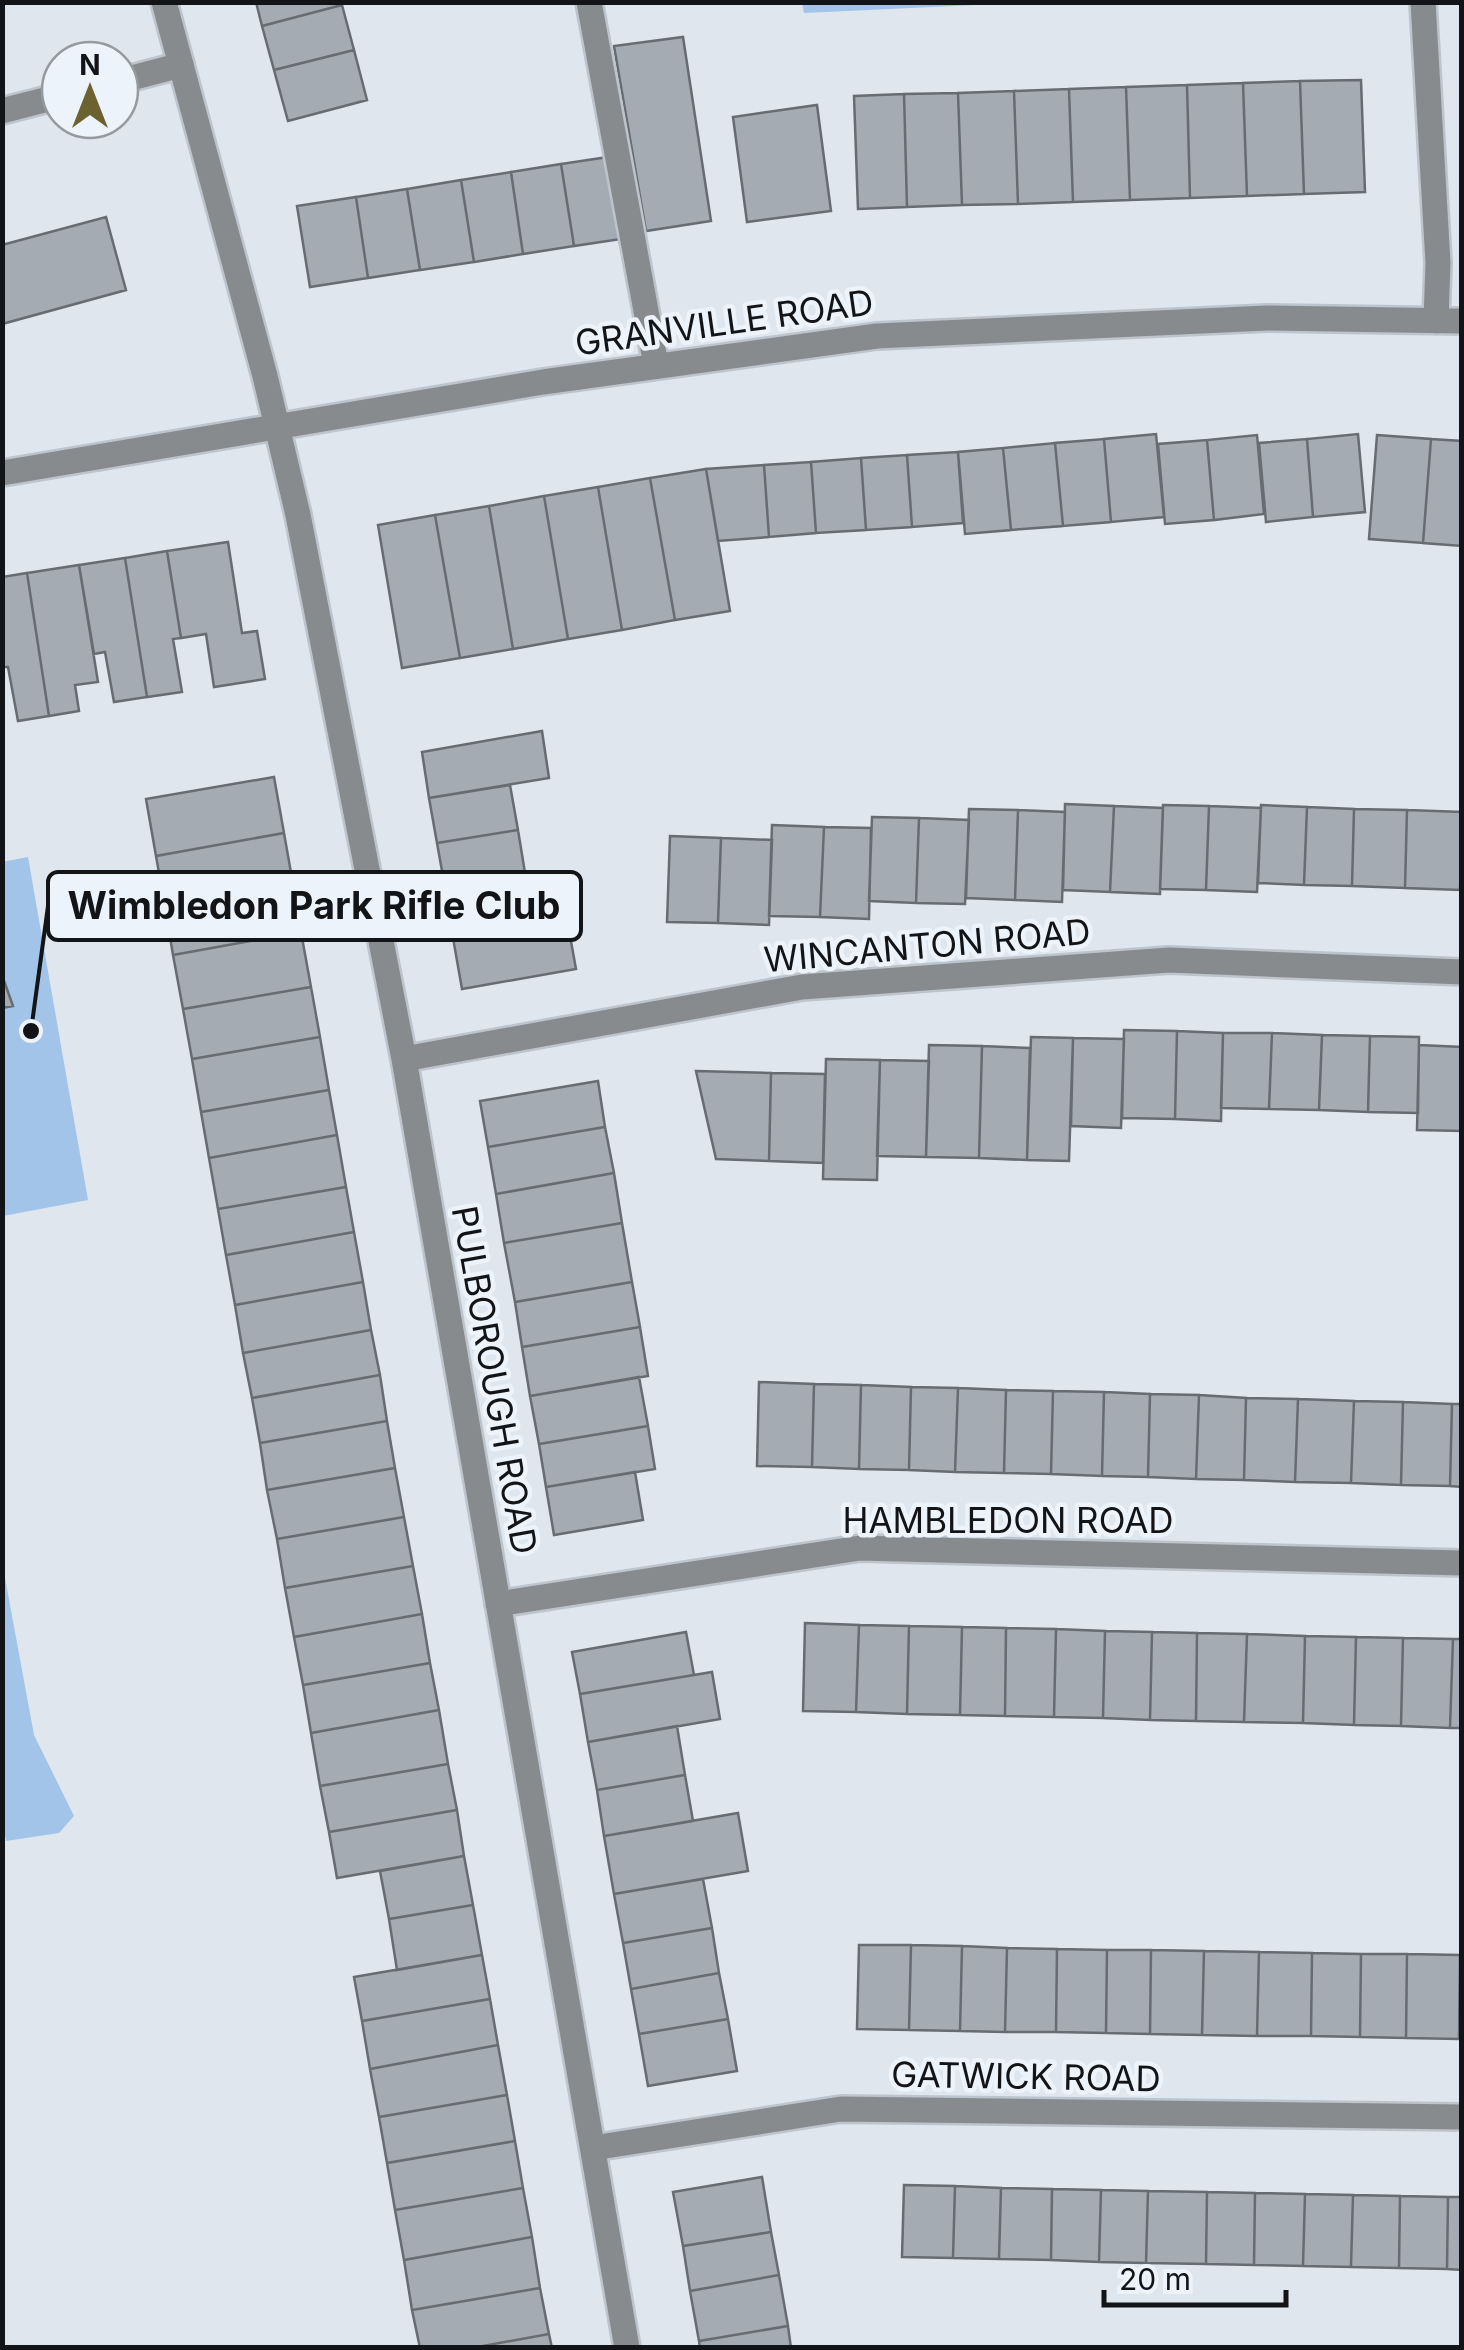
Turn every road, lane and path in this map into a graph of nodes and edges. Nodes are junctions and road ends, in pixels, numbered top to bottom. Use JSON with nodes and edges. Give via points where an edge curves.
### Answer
{"nodes":[{"id":1,"x":164,"y":2,"type":"edge"},
{"id":2,"x":589,"y":2,"type":"edge"},
{"id":3,"x":1423,"y":2,"type":"edge"},
{"id":4,"x":181,"y":66,"type":"junction"},
{"id":5,"x":140,"y":76,"type":"edge"},
{"id":6,"x":40,"y":101,"type":"edge"},
{"id":7,"x":2,"y":111,"type":"edge"},
{"id":8,"x":1449,"y":321,"type":"edge"},
{"id":9,"x":656,"y":365,"type":"junction"},
{"id":10,"x":277,"y":428,"type":"junction"},
{"id":11,"x":2,"y":473,"type":"edge"},
{"id":12,"x":1462,"y":972,"type":"edge"},
{"id":13,"x":404,"y":1060,"type":"junction"},
{"id":14,"x":1462,"y":1563,"type":"edge"},
{"id":15,"x":498,"y":1604,"type":"junction"},
{"id":16,"x":1462,"y":2118,"type":"edge"},
{"id":17,"x":593,"y":2148,"type":"junction"},
{"id":18,"x":627,"y":2348,"type":"edge"}],
"edges":[{"from":1,"to":4,"type":"street","name":"PULBOROUGH ROAD"},
{"from":2,"to":9,"type":"street"},
{"from":3,"to":8,"type":"street","via":[[1439,275]]},
{"from":4,"to":5,"type":"street"},
{"from":4,"to":10,"type":"street","name":"PULBOROUGH ROAD"},
{"from":6,"to":7,"type":"street"},
{"from":8,"to":9,"type":"street","name":"GRANVILLE ROAD","via":[[1268,318],[877,336]]},
{"from":9,"to":10,"type":"street","name":"GRANVILLE ROAD"},
{"from":10,"to":11,"type":"street","name":"GRANVILLE ROAD"},
{"from":10,"to":13,"type":"street","name":"PULBOROUGH ROAD"},
{"from":12,"to":13,"type":"street","name":"WINCANTON ROAD","via":[[1169,960],[802,987]]},
{"from":13,"to":15,"type":"street","name":"PULBOROUGH ROAD"},
{"from":14,"to":15,"type":"street","name":"HAMBLEDON ROAD","via":[[860,1548]]},
{"from":15,"to":17,"type":"street","name":"PULBOROUGH ROAD"},
{"from":16,"to":17,"type":"street","name":"GATWICK ROAD","via":[[841,2109]]},
{"from":17,"to":18,"type":"street","name":"PULBOROUGH ROAD"}]}
